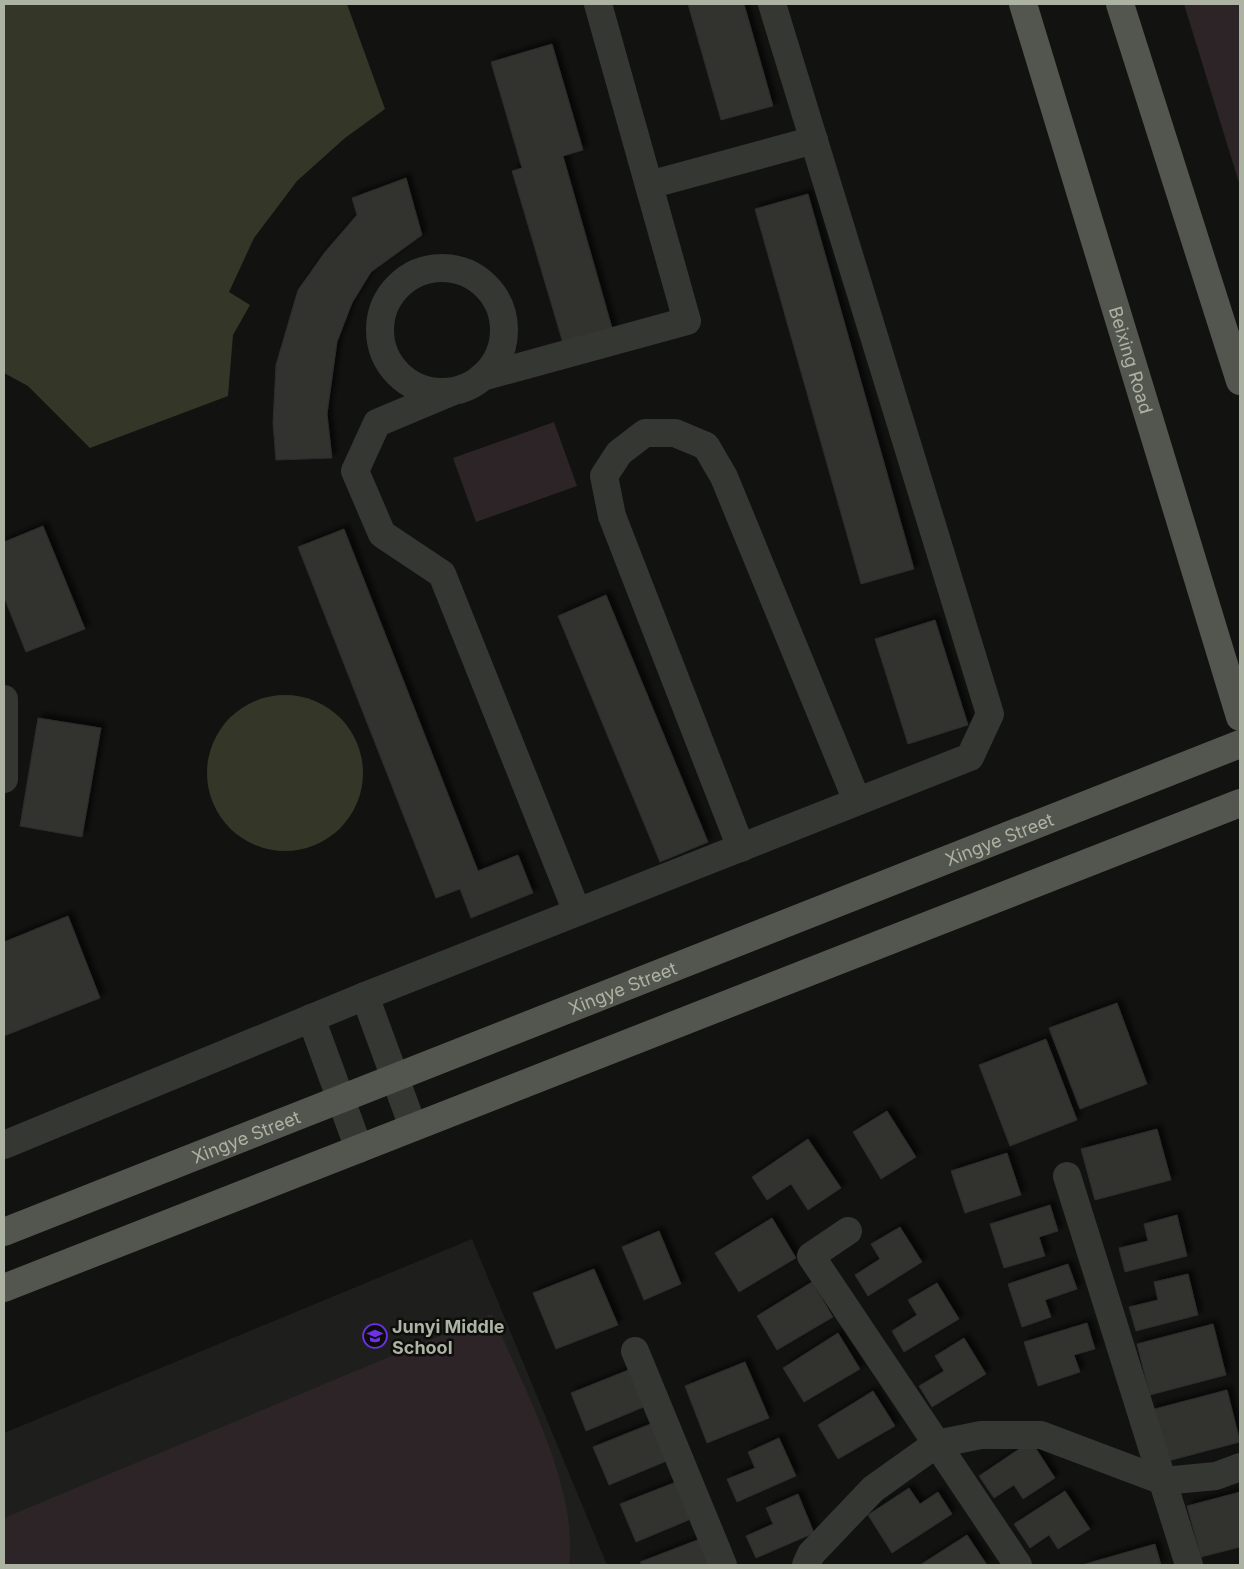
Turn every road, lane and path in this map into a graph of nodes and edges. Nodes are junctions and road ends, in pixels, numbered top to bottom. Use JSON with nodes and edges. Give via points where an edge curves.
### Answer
{"nodes":[{"id":1,"x":598,"y":4,"type":"edge"},
{"id":2,"x":772,"y":4,"type":"edge"},
{"id":3,"x":1023,"y":4,"type":"edge"},
{"id":4,"x":1120,"y":4,"type":"edge"},
{"id":5,"x":814,"y":140,"type":"junction"},
{"id":6,"x":649,"y":185,"type":"junction"},
{"id":7,"x":482,"y":378,"type":"junction"},
{"id":8,"x":1240,"y":381,"type":"edge"},
{"id":9,"x":451,"y":392,"type":"junction"},
{"id":10,"x":4,"y":699,"type":"edge"},
{"id":11,"x":1240,"y":717,"type":"edge"},
{"id":12,"x":1240,"y":744,"type":"edge"},
{"id":13,"x":4,"y":779,"type":"edge"},
{"id":14,"x":857,"y":802,"type":"junction"},
{"id":15,"x":1240,"y":803,"type":"edge"},
{"id":16,"x":741,"y":848,"type":"junction"},
{"id":17,"x":576,"y":912,"type":"junction"},
{"id":18,"x":365,"y":996,"type":"junction"},
{"id":19,"x":311,"y":1018,"type":"junction"},
{"id":20,"x":395,"y":1078,"type":"junction"},
{"id":21,"x":340,"y":1099,"type":"junction"},
{"id":22,"x":413,"y":1128,"type":"junction"},
{"id":23,"x":4,"y":1145,"type":"edge"},
{"id":24,"x":359,"y":1149,"type":"junction"},
{"id":25,"x":1067,"y":1176,"type":"dead end"},
{"id":26,"x":848,"y":1231,"type":"dead end"},
{"id":27,"x":4,"y":1232,"type":"edge"},
{"id":28,"x":4,"y":1288,"type":"edge"},
{"id":29,"x":635,"y":1351,"type":"dead end"},
{"id":30,"x":936,"y":1444,"type":"junction"},
{"id":31,"x":1240,"y":1467,"type":"edge"},
{"id":32,"x":1163,"y":1481,"type":"junction"},
{"id":33,"x":723,"y":1565,"type":"edge"},
{"id":34,"x":806,"y":1565,"type":"edge"},
{"id":35,"x":1018,"y":1565,"type":"edge"},
{"id":36,"x":1189,"y":1565,"type":"edge"}],
"edges":[{"from":1,"to":6,"type":"street"},
{"from":2,"to":5,"type":"street"},
{"from":3,"to":11,"type":"main road","name":"Beixing Road"},
{"from":4,"to":8,"type":"main road"},
{"from":5,"to":6,"type":"street"},
{"from":5,"to":14,"type":"street","via":[[990,714],[970,757]]},
{"from":6,"to":7,"type":"street","via":[[688,321]]},
{"from":7,"to":9,"type":"street"},
{"from":7,"to":9,"type":"street","via":[[496,362],[503,342],[504,321],[497,301],[484,284],[467,272],[447,267],[426,269],[407,278],[392,292],[382,311],[380,332],[384,352],[395,370],[411,384],[430,391]]},
{"from":9,"to":17,"type":"street","via":[[378,423],[355,471],[382,534],[442,574]]},
{"from":10,"to":13,"type":"street"},
{"from":12,"to":20,"type":"main road","name":"Xingye Street"},
{"from":14,"to":16,"type":"street"},
{"from":14,"to":16,"type":"street","via":[[724,477],[706,446],[675,433],[645,433],[619,453],[604,476],[612,516]]},
{"from":15,"to":22,"type":"main road"},
{"from":16,"to":17,"type":"street"},
{"from":17,"to":18,"type":"street"},
{"from":18,"to":19,"type":"street"},
{"from":18,"to":20,"type":"street"},
{"from":19,"to":21,"type":"street"},
{"from":19,"to":23,"type":"street"},
{"from":20,"to":21,"type":"main road","name":"Xingye Street"},
{"from":20,"to":22,"type":"street"},
{"from":21,"to":24,"type":"street"},
{"from":21,"to":27,"type":"main road","name":"Xingye Street"},
{"from":22,"to":24,"type":"main road"},
{"from":24,"to":28,"type":"main road"},
{"from":25,"to":32,"type":"street"},
{"from":26,"to":30,"type":"street","via":[[811,1256]]},
{"from":29,"to":33,"type":"street"},
{"from":30,"to":32,"type":"street","via":[[981,1435],[1041,1435]]},
{"from":30,"to":34,"type":"street","via":[[873,1489],[810,1554]]},
{"from":30,"to":35,"type":"street"},
{"from":31,"to":32,"type":"street","via":[[1216,1476]]},
{"from":32,"to":36,"type":"street"}]}
